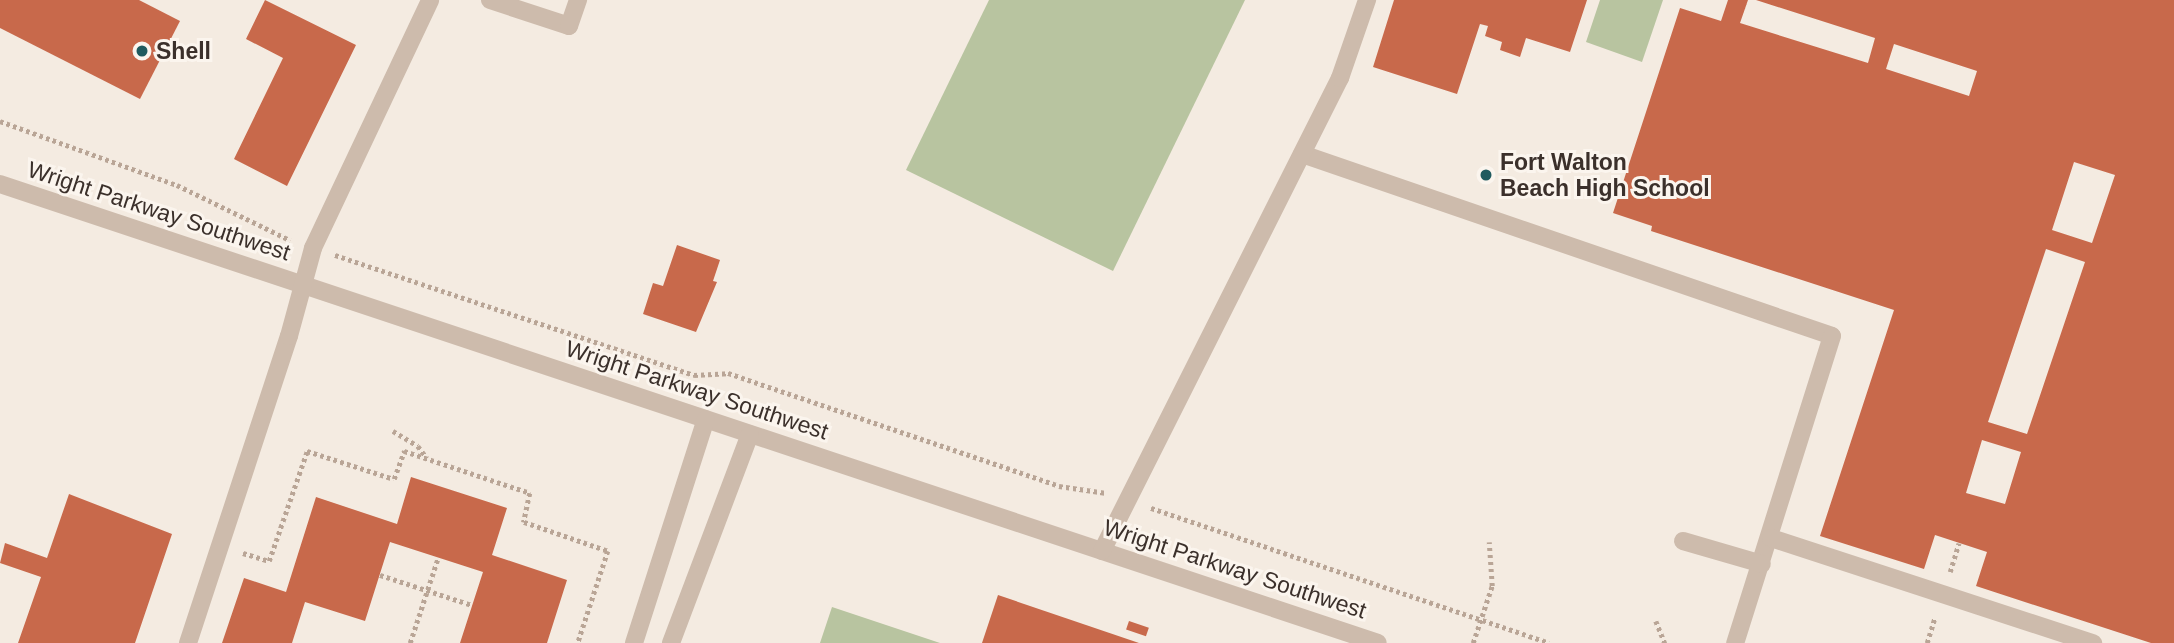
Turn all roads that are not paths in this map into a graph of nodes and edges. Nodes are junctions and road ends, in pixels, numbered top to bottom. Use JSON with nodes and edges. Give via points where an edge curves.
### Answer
{"nodes":[{"id":1,"x":430,"y":0,"type":"edge"},
{"id":2,"x":490,"y":0,"type":"edge"},
{"id":3,"x":578,"y":0,"type":"edge"},
{"id":4,"x":1367,"y":0,"type":"edge"},
{"id":5,"x":1302,"y":154,"type":"junction"},
{"id":6,"x":0,"y":184,"type":"edge"},
{"id":7,"x":302,"y":285,"type":"junction"},
{"id":8,"x":706,"y":419,"type":"junction"},
{"id":9,"x":750,"y":434,"type":"junction"},
{"id":10,"x":1771,"y":538,"type":"junction"},
{"id":11,"x":1683,"y":541,"type":"dead end"},
{"id":12,"x":1102,"y":551,"type":"junction"},
{"id":13,"x":1762,"y":564,"type":"junction"},
{"id":14,"x":188,"y":643,"type":"edge"},
{"id":15,"x":634,"y":643,"type":"edge"},
{"id":16,"x":671,"y":643,"type":"edge"},
{"id":17,"x":1378,"y":643,"type":"edge"},
{"id":18,"x":1735,"y":643,"type":"edge"},
{"id":19,"x":2093,"y":643,"type":"edge"}],
"edges":[{"from":1,"to":7,"type":"street","via":[[313,248]]},
{"from":2,"to":3,"type":"street","via":[[569,26]]},
{"from":4,"to":5,"type":"street","via":[[1340,78]]},
{"from":5,"to":10,"type":"street","via":[[1832,336]]},
{"from":5,"to":12,"type":"street"},
{"from":6,"to":7,"type":"street","name":"Wright Parkway Southwest"},
{"from":7,"to":8,"type":"street","name":"Wright Parkway Southwest"},
{"from":7,"to":14,"type":"street"},
{"from":8,"to":9,"type":"street","name":"Wright Parkway Southwest"},
{"from":8,"to":15,"type":"street"},
{"from":9,"to":12,"type":"street","name":"Wright Parkway Southwest"},
{"from":9,"to":16,"type":"street"},
{"from":10,"to":13,"type":"street"},
{"from":10,"to":19,"type":"street"},
{"from":11,"to":13,"type":"street"},
{"from":12,"to":17,"type":"street","name":"Wright Parkway Southwest"},
{"from":13,"to":18,"type":"street"}]}
